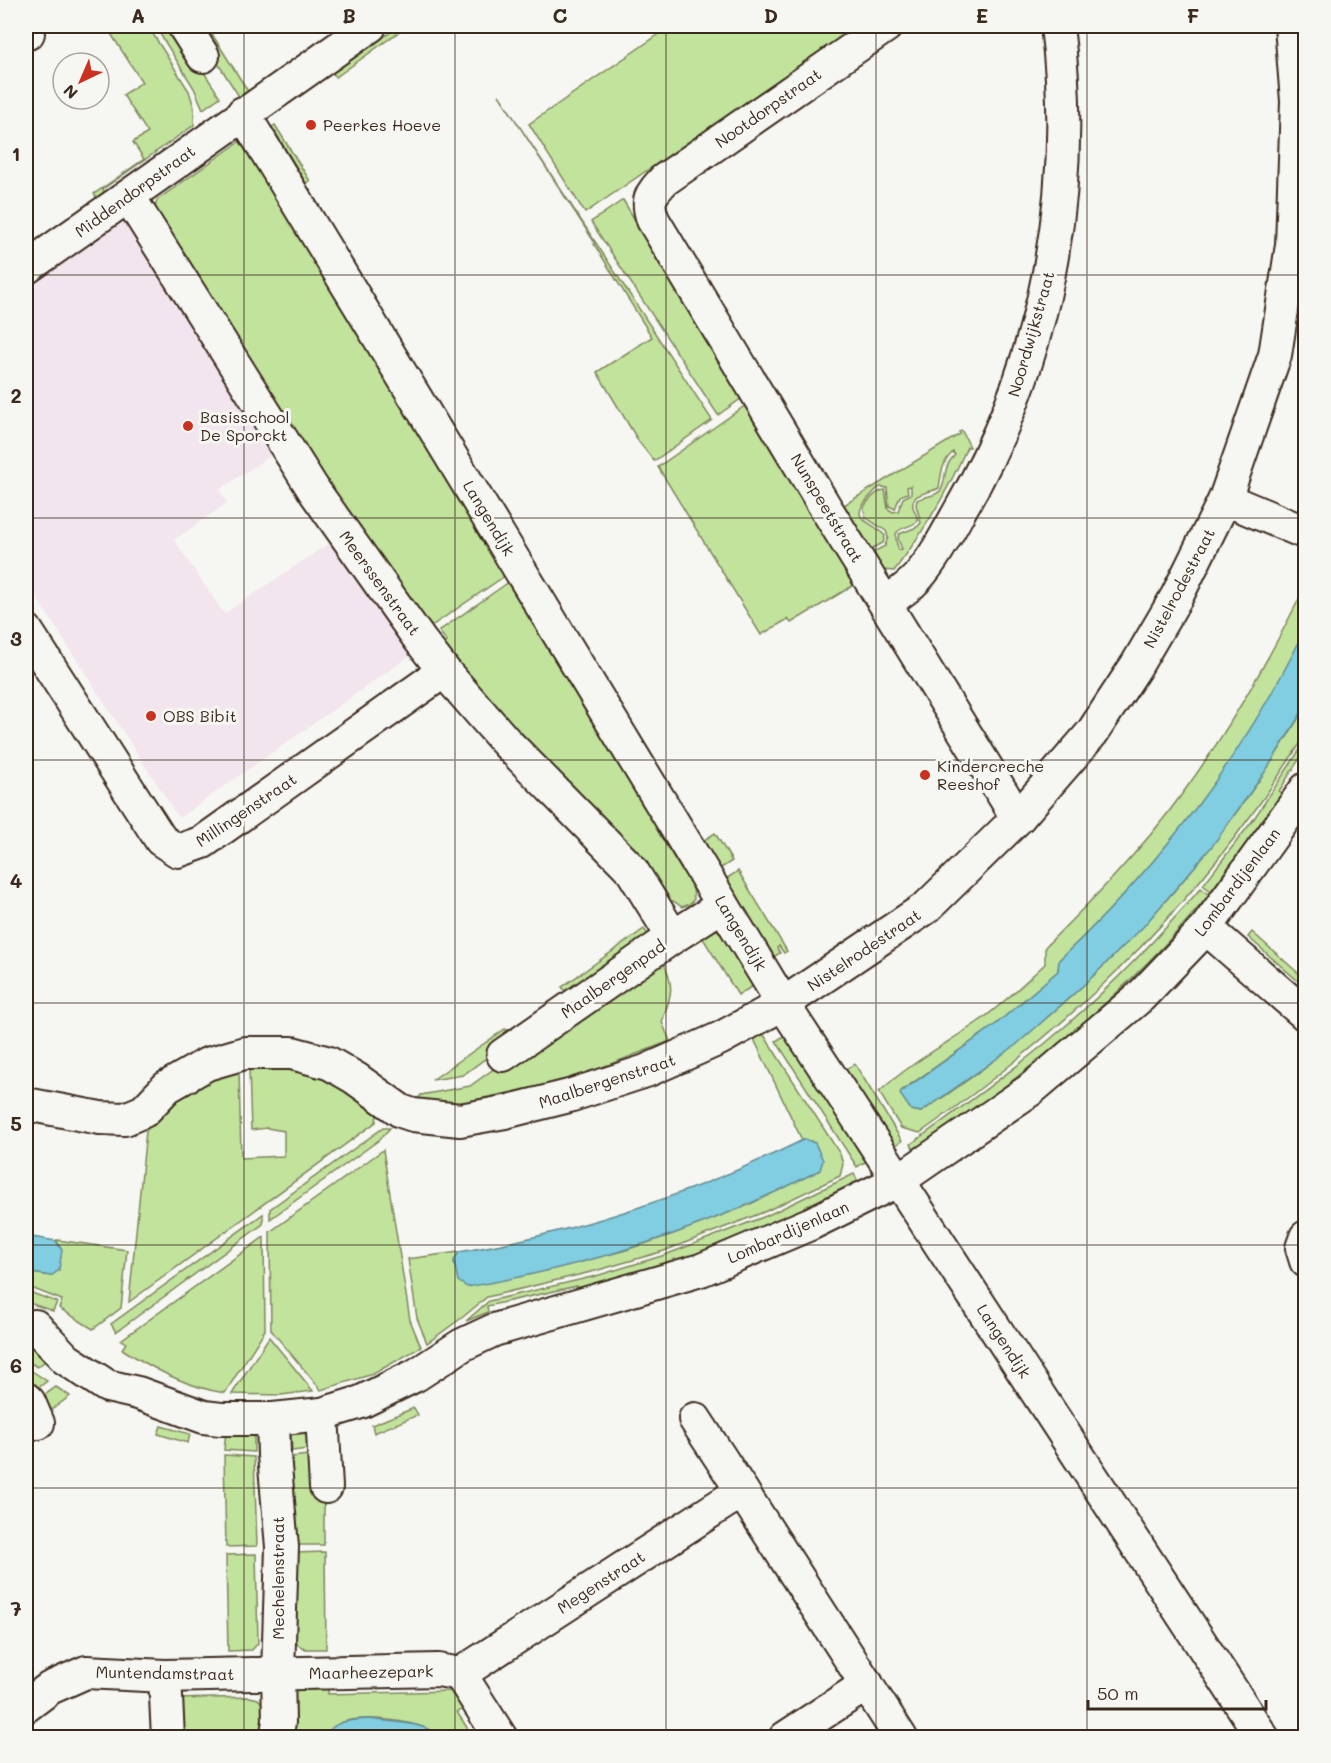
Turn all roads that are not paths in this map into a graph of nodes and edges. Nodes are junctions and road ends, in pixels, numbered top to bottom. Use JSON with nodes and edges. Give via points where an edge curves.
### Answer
{"nodes":[{"id":1,"x":184,"y":26,"type":"edge"},
{"id":2,"x":370,"y":26,"type":"edge"},
{"id":3,"x":886,"y":26,"type":"edge"},
{"id":4,"x":1057,"y":26,"type":"edge"},
{"id":5,"x":1291,"y":26,"type":"edge"},
{"id":6,"x":203,"y":56,"type":"dead end"},
{"id":7,"x":243,"y":113,"type":"junction"},
{"id":8,"x":651,"y":193,"type":"joint"},
{"id":9,"x":129,"y":197,"type":"junction"},
{"id":10,"x":26,"y":268,"type":"edge"},
{"id":11,"x":1226,"y":499,"type":"junction"},
{"id":12,"x":1305,"y":532,"type":"edge"},
{"id":13,"x":885,"y":603,"type":"junction"},
{"id":14,"x":26,"y":630,"type":"edge"},
{"id":15,"x":444,"y":671,"type":"junction"},
{"id":16,"x":1305,"y":789,"type":"edge"},
{"id":17,"x":1019,"y":817,"type":"junction"},
{"id":18,"x":723,"y":905,"type":"junction"},
{"id":19,"x":1206,"y":928,"type":"junction"},
{"id":20,"x":673,"y":936,"type":"junction"},
{"id":21,"x":783,"y":1004,"type":"junction"},
{"id":22,"x":1305,"y":1015,"type":"edge"},
{"id":23,"x":503,"y":1055,"type":"dead end"},
{"id":24,"x":26,"y":1104,"type":"edge"},
{"id":25,"x":899,"y":1180,"type":"junction"},
{"id":26,"x":1305,"y":1237,"type":"edge"},
{"id":27,"x":1305,"y":1261,"type":"edge"},
{"id":28,"x":30,"y":1324,"type":"edge"},
{"id":29,"x":138,"y":1393,"type":"junction"},
{"id":30,"x":322,"y":1414,"type":"junction"},
{"id":31,"x":273,"y":1419,"type":"junction"},
{"id":32,"x":695,"y":1419,"type":"dead end"},
{"id":33,"x":326,"y":1487,"type":"dead end"},
{"id":34,"x":742,"y":1491,"type":"junction"},
{"id":35,"x":278,"y":1674,"type":"junction"},
{"id":36,"x":460,"y":1674,"type":"junction"},
{"id":37,"x":165,"y":1676,"type":"junction"},
{"id":38,"x":867,"y":1684,"type":"junction"},
{"id":39,"x":26,"y":1706,"type":"edge"},
{"id":40,"x":168,"y":1737,"type":"edge"},
{"id":41,"x":276,"y":1737,"type":"edge"},
{"id":42,"x":501,"y":1737,"type":"edge"},
{"id":43,"x":785,"y":1737,"type":"edge"},
{"id":44,"x":901,"y":1737,"type":"edge"},
{"id":45,"x":1263,"y":1737,"type":"edge"}],
"edges":[{"from":1,"to":6,"type":"street"},
{"from":2,"to":7,"type":"street","name":"Middendorpstraat"},
{"from":3,"to":8,"type":"street","name":"Nootdorpstraat","via":[[664,180]]},
{"from":4,"to":13,"type":"street","name":"Noordwijkstraat","via":[[1063,69],[1062,176],[1055,246],[1038,322],[1009,414],[973,488],[917,577]]},
{"from":5,"to":11,"type":"street","name":"Nistelrodestraat","via":[[1297,101],[1292,245],[1275,355]]},
{"from":7,"to":9,"type":"street","name":"Middendorpstraat"},
{"from":7,"to":18,"type":"street","name":"Langendijk"},
{"from":8,"to":13,"type":"street","name":"Nunspeetstraat","via":[[653,220]]},
{"from":9,"to":10,"type":"street","name":"Middendorpstraat"},
{"from":9,"to":15,"type":"street","name":"Meerssenstraat","via":[[315,492]]},
{"from":11,"to":12,"type":"street"},
{"from":11,"to":17,"type":"street","name":"Nistelrodestraat","via":[[1136,666],[1092,733]]},
{"from":13,"to":17,"type":"street","name":"Nunspeetstraat"},
{"from":14,"to":15,"type":"street","name":"Millingenstraat","via":[[161,840],[178,851],[203,842]]},
{"from":15,"to":20,"type":"street","name":"Meerssenstraat","via":[[506,742],[631,869]]},
{"from":16,"to":19,"type":"street","name":"Lombardijenlaan"},
{"from":17,"to":21,"type":"street","name":"Nistelrodestraat","via":[[927,907]]},
{"from":18,"to":20,"type":"street","name":"Maalbergenpad"},
{"from":18,"to":21,"type":"street","name":"Langendijk"},
{"from":19,"to":22,"type":"street"},
{"from":19,"to":25,"type":"street","name":"Lombardijenlaan","via":[[1141,996],[1030,1090]]},
{"from":20,"to":23,"type":"street","name":"Maalbergenpad"},
{"from":21,"to":24,"type":"street","name":"Maalbergenstraat","via":[[721,1038],[646,1071],[569,1096],[460,1120],[401,1111],[329,1063],[292,1053],[245,1053],[207,1064],[167,1087],[144,1111],[124,1119]]},
{"from":21,"to":25,"type":"street","name":"Langendijk"},
{"from":25,"to":30,"type":"street","name":"Lombardijenlaan","via":[[810,1224],[701,1270],[494,1330],[361,1402]]},
{"from":25,"to":45,"type":"street","name":"Langendijk"},
{"from":26,"to":27,"type":"street"},
{"from":28,"to":29,"type":"street","name":"Lombardijenlaan","via":[[84,1344],[124,1375]]},
{"from":28,"to":29,"type":"street","name":"Lombardijenlaan","via":[[102,1397]]},
{"from":29,"to":31,"type":"street","name":"Lombardijenlaan","via":[[204,1416]]},
{"from":30,"to":31,"type":"street","name":"Lombardijenlaan"},
{"from":30,"to":33,"type":"street"},
{"from":31,"to":35,"type":"street","name":"Mechelenstraat","via":[[282,1547]]},
{"from":32,"to":34,"type":"street"},
{"from":34,"to":36,"type":"street","name":"Megenstraat"},
{"from":34,"to":38,"type":"street"},
{"from":35,"to":36,"type":"street","name":"Maarheezepark","via":[[438,1670]]},
{"from":35,"to":37,"type":"street","name":"Muntendamstraat"},
{"from":35,"to":41,"type":"street","name":"Mechelenstraat"},
{"from":36,"to":42,"type":"street"},
{"from":37,"to":39,"type":"street","name":"Muntendamstraat","via":[[86,1672],[50,1688]]},
{"from":37,"to":40,"type":"street"},
{"from":38,"to":43,"type":"street"},
{"from":38,"to":44,"type":"street"}]}
